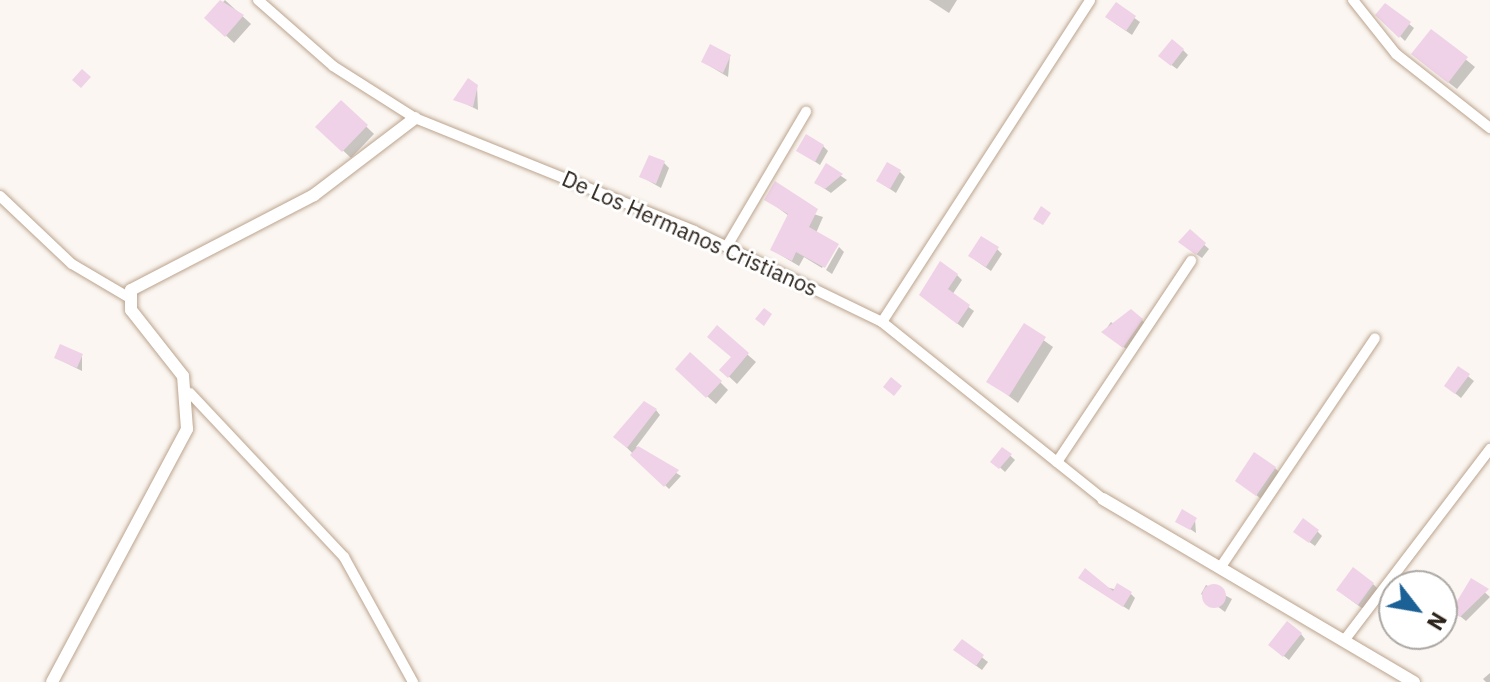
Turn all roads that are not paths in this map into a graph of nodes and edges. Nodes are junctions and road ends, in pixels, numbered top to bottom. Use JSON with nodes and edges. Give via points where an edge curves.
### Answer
{"nodes":[{"id":1,"x":258,"y":0,"type":"edge"},
{"id":2,"x":1090,"y":0,"type":"edge"},
{"id":3,"x":1353,"y":0,"type":"edge"},
{"id":4,"x":806,"y":112,"type":"dead end"},
{"id":5,"x":415,"y":118,"type":"junction"},
{"id":6,"x":1490,"y":128,"type":"edge"},
{"id":7,"x":0,"y":196,"type":"edge"},
{"id":8,"x":727,"y":246,"type":"junction"},
{"id":9,"x":1191,"y":261,"type":"dead end"},
{"id":10,"x":128,"y":297,"type":"junction"},
{"id":11,"x":882,"y":322,"type":"junction"},
{"id":12,"x":1375,"y":338,"type":"dead end"},
{"id":13,"x":190,"y":393,"type":"junction"},
{"id":14,"x":1490,"y":449,"type":"edge"},
{"id":15,"x":1057,"y":462,"type":"junction"},
{"id":16,"x":1103,"y":499,"type":"joint"},
{"id":17,"x":1220,"y":568,"type":"junction"},
{"id":18,"x":1346,"y":638,"type":"junction"},
{"id":19,"x":52,"y":682,"type":"edge"},
{"id":20,"x":413,"y":682,"type":"edge"},
{"id":21,"x":1414,"y":682,"type":"edge"}],
"edges":[{"from":1,"to":5,"type":"street","name":"De Los Hermanos Cristianos","via":[[333,66]]},
{"from":2,"to":11,"type":"street"},
{"from":3,"to":6,"type":"street","via":[[1396,54]]},
{"from":4,"to":8,"type":"street"},
{"from":5,"to":8,"type":"street","name":"De Los Hermanos Cristianos"},
{"from":5,"to":10,"type":"street","via":[[314,195],[137,285]]},
{"from":7,"to":10,"type":"street","via":[[72,264]]},
{"from":8,"to":11,"type":"street","name":"De Los Hermanos Cristianos"},
{"from":9,"to":15,"type":"street"},
{"from":10,"to":13,"type":"street"},
{"from":11,"to":15,"type":"street","name":"De Los Hermanos Cristianos"},
{"from":12,"to":17,"type":"street"},
{"from":13,"to":19,"type":"street","via":[[187,429],[152,504]]},
{"from":13,"to":20,"type":"street","via":[[344,557]]},
{"from":14,"to":18,"type":"street"},
{"from":15,"to":16,"type":"street","name":"De Los Hermanos Cristianos"},
{"from":16,"to":17,"type":"street"},
{"from":17,"to":18,"type":"street"},
{"from":18,"to":21,"type":"street"}]}
